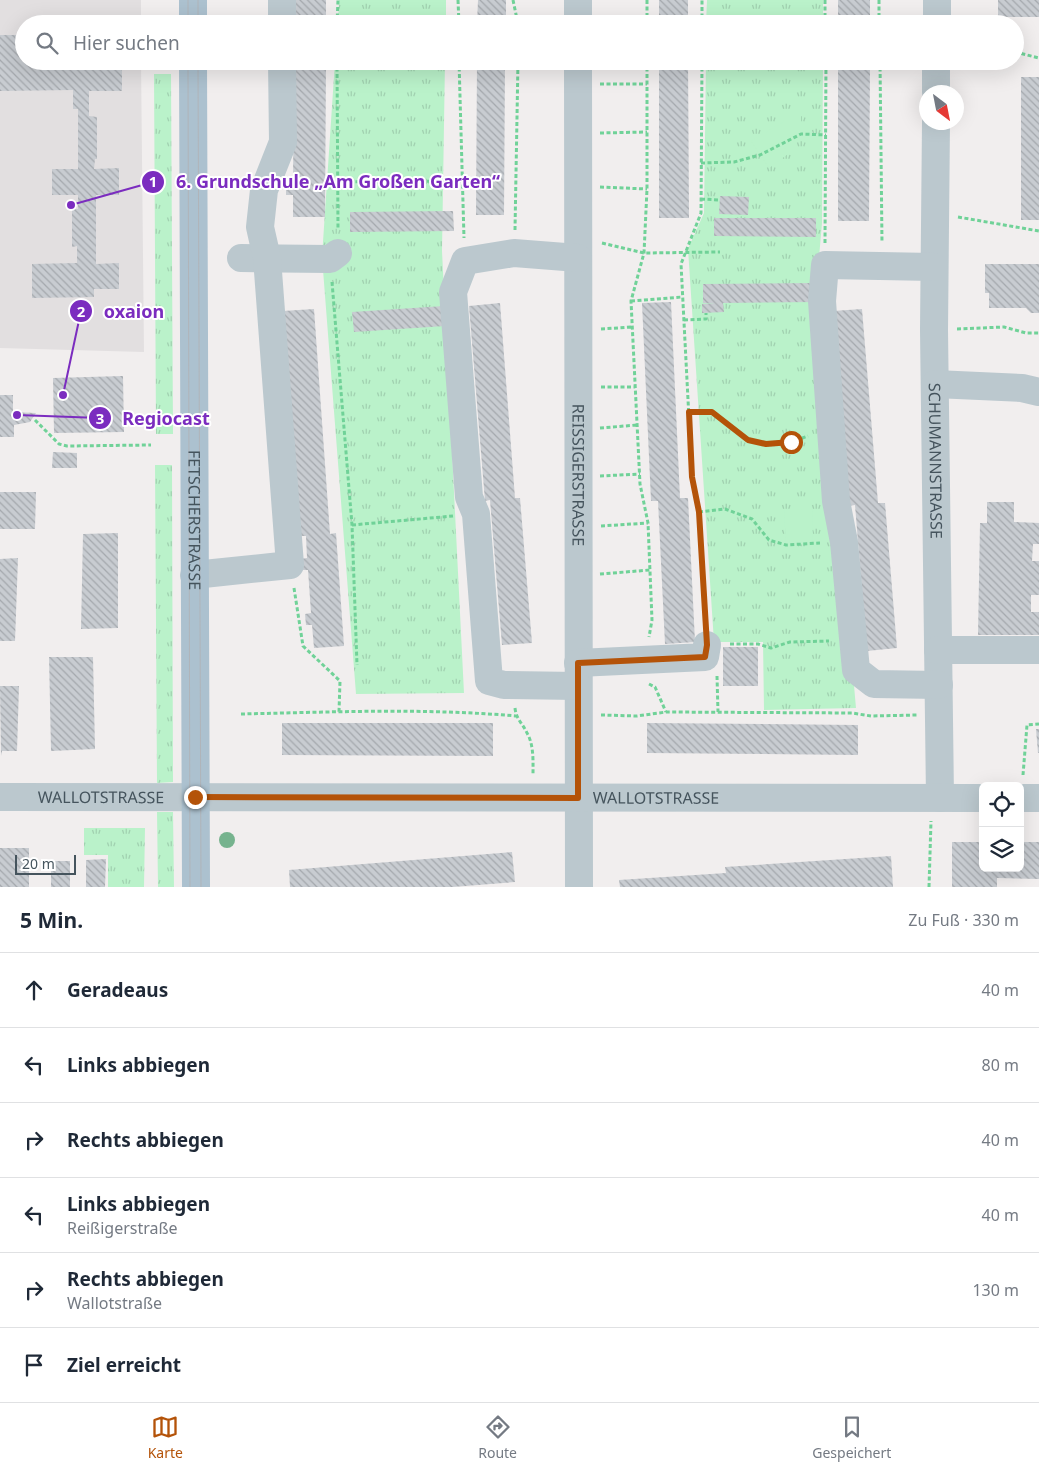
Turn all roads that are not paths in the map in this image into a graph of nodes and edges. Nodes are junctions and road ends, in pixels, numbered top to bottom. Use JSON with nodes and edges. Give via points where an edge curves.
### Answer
{"nodes":[{"id":1,"x":193,"y":0,"type":"edge"},
{"id":2,"x":282,"y":0,"type":"edge"},
{"id":3,"x":193,"y":15,"type":"edge"},
{"id":4,"x":282,"y":15,"type":"edge"},
{"id":5,"x":193,"y":70,"type":"edge"},
{"id":6,"x":282,"y":70,"type":"edge"},
{"id":7,"x":936,"y":70,"type":"edge"},
{"id":8,"x":578,"y":73,"type":"edge"},
{"id":9,"x":936,"y":85,"type":"edge"},
{"id":10,"x":936,"y":130,"type":"edge"},
{"id":11,"x":578,"y":247,"type":"junction"},
{"id":12,"x":334,"y":256,"type":"road end"},
{"id":13,"x":254,"y":258,"type":"junction"},
{"id":14,"x":934,"y":267,"type":"junction"},
{"id":15,"x":935,"y":384,"type":"junction"},
{"id":16,"x":1039,"y":392,"type":"edge"},
{"id":17,"x":194,"y":575,"type":"junction"},
{"id":18,"x":707,"y":645,"type":"road end"},
{"id":19,"x":938,"y":650,"type":"junction"},
{"id":20,"x":1039,"y":650,"type":"edge"},
{"id":21,"x":578,"y":675,"type":"junction"},
{"id":22,"x":939,"y":685,"type":"junction"},
{"id":23,"x":0,"y":797,"type":"edge"},
{"id":24,"x":195,"y":797,"type":"junction"},
{"id":25,"x":578,"y":798,"type":"junction"},
{"id":26,"x":936,"y":798,"type":"junction"},
{"id":27,"x":979,"y":798,"type":"edge"},
{"id":28,"x":1024,"y":798,"type":"edge"},
{"id":29,"x":1039,"y":798,"type":"edge"},
{"id":30,"x":196,"y":887,"type":"edge"},
{"id":31,"x":579,"y":887,"type":"edge"}],
"edges":[{"from":1,"to":3,"type":"main road"},
{"from":2,"to":4,"type":"street"},
{"from":5,"to":17,"type":"main road","name":"FETSCHERSTRASSE"},
{"from":6,"to":13,"type":"street","via":[[283,142],[264,190]]},
{"from":7,"to":9,"type":"street"},
{"from":8,"to":11,"type":"street","name":"REISSIGERSTRASSE"},
{"from":10,"to":14,"type":"street","name":"SCHUMANNSTRASSE"},
{"from":11,"to":21,"type":"street","name":"REISSIGERSTRASSE"},
{"from":11,"to":21,"type":"street","via":[[465,261],[453,292],[469,496],[476,514],[490,681],[504,685]]},
{"from":12,"to":13,"type":"street"},
{"from":13,"to":17,"type":"street","via":[[290,565]]},
{"from":14,"to":15,"type":"street","name":"SCHUMANNSTRASSE"},
{"from":14,"to":22,"type":"street","via":[[825,265],[822,301],[836,501],[844,542],[856,670],[874,684]]},
{"from":15,"to":16,"type":"street","via":[[1022,388]]},
{"from":15,"to":19,"type":"street","name":"SCHUMANNSTRASSE"},
{"from":17,"to":24,"type":"main road","name":"FETSCHERSTRASSE"},
{"from":18,"to":21,"type":"street","via":[[705,657],[639,660]]},
{"from":19,"to":20,"type":"street"},
{"from":19,"to":22,"type":"street","name":"SCHUMANNSTRASSE"},
{"from":21,"to":25,"type":"street","name":"REISSIGERSTRASSE"},
{"from":22,"to":26,"type":"street","name":"SCHUMANNSTRASSE"},
{"from":23,"to":24,"type":"street","name":"WALLOTSTRASSE"},
{"from":24,"to":25,"type":"street","name":"WALLOTSTRASSE"},
{"from":24,"to":30,"type":"main road","name":"FETSCHERSTRASSE"},
{"from":25,"to":26,"type":"street","name":"WALLOTSTRASSE"},
{"from":25,"to":31,"type":"street","name":"REISSIGERSTRASSE"},
{"from":26,"to":27,"type":"street","name":"WALLOTSTRASSE"},
{"from":28,"to":29,"type":"street"}]}
